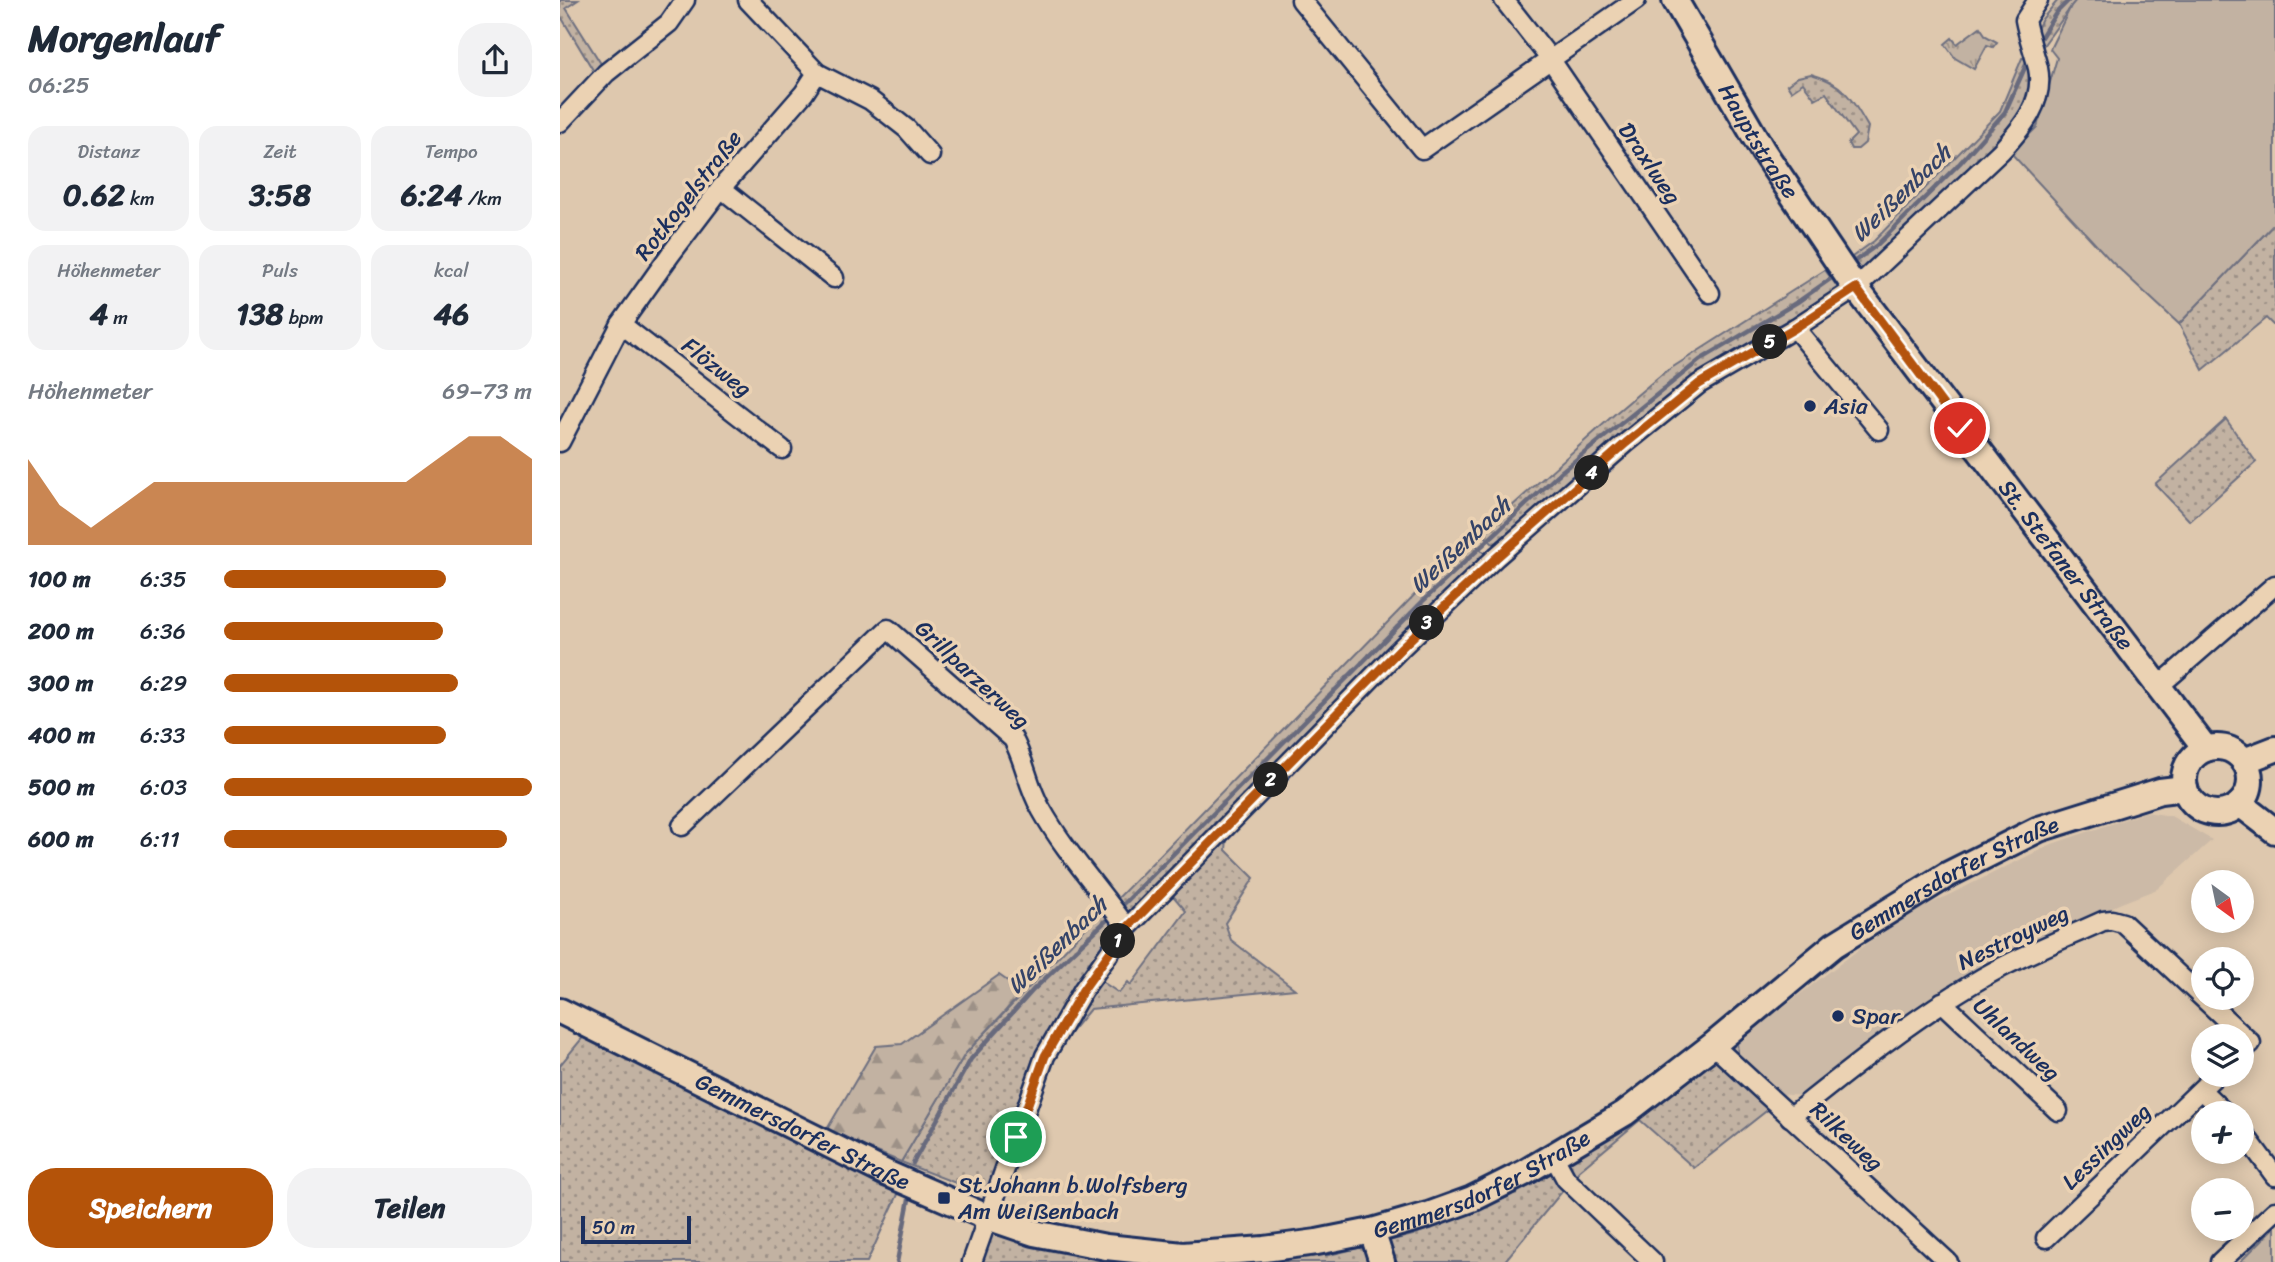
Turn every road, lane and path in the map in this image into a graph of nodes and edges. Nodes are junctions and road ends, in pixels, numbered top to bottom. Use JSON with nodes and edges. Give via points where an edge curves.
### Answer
{"nodes":[{"id":1,"x":685,"y":0,"type":"edge"},
{"id":2,"x":748,"y":0,"type":"edge"},
{"id":3,"x":1301,"y":0,"type":"edge"},
{"id":4,"x":1504,"y":0,"type":"edge"},
{"id":5,"x":1636,"y":0,"type":"edge"},
{"id":6,"x":1675,"y":0,"type":"edge"},
{"id":7,"x":2038,"y":0,"type":"edge"},
{"id":8,"x":1550,"y":60,"type":"junction"},
{"id":9,"x":817,"y":72,"type":"junction"},
{"id":10,"x":560,"y":122,"type":"edge"},
{"id":11,"x":930,"y":156,"type":"dead end"},
{"id":12,"x":721,"y":188,"type":"junction"},
{"id":13,"x":1848,"y":277,"type":"junction"},
{"id":14,"x":834,"y":278,"type":"dead end"},
{"id":15,"x":1710,"y":293,"type":"dead end"},
{"id":16,"x":621,"y":324,"type":"junction"},
{"id":17,"x":1795,"y":328,"type":"junction"},
{"id":18,"x":1879,"y":430,"type":"dead end"},
{"id":19,"x":560,"y":443,"type":"edge"},
{"id":20,"x":782,"y":449,"type":"dead end"},
{"id":21,"x":2275,"y":585,"type":"edge"},
{"id":22,"x":2159,"y":686,"type":"junction"},
{"id":23,"x":2206,"y":749,"type":"junction"},
{"id":24,"x":2275,"y":749,"type":"edge"},
{"id":25,"x":2244,"y":761,"type":"junction"},
{"id":26,"x":2185,"y":788,"type":"junction"},
{"id":27,"x":2240,"y":804,"type":"junction"},
{"id":28,"x":682,"y":826,"type":"dead end"},
{"id":29,"x":2275,"y":831,"type":"edge"},
{"id":30,"x":1125,"y":925,"type":"junction"},
{"id":31,"x":1942,"y":1002,"type":"junction"},
{"id":32,"x":560,"y":1011,"type":"edge"},
{"id":33,"x":2223,"y":1024,"type":"edge"},
{"id":34,"x":1713,"y":1045,"type":"junction"},
{"id":35,"x":2204,"y":1087,"type":"edge"},
{"id":36,"x":2201,"y":1090,"type":"junction"},
{"id":37,"x":2212,"y":1101,"type":"edge"},
{"id":38,"x":2058,"y":1111,"type":"dead end"},
{"id":39,"x":1790,"y":1117,"type":"junction"},
{"id":40,"x":2254,"y":1147,"type":"edge"},
{"id":41,"x":1554,"y":1157,"type":"junction"},
{"id":42,"x":2275,"y":1176,"type":"edge"},
{"id":43,"x":2275,"y":1211,"type":"edge"},
{"id":44,"x":988,"y":1217,"type":"junction"},
{"id":45,"x":1372,"y":1231,"type":"junction"},
{"id":46,"x":2046,"y":1238,"type":"dead end"},
{"id":47,"x":972,"y":1262,"type":"edge"},
{"id":48,"x":1382,"y":1262,"type":"edge"},
{"id":49,"x":1653,"y":1262,"type":"edge"},
{"id":50,"x":1948,"y":1262,"type":"edge"},
{"id":51,"x":2220,"y":1262,"type":"edge"}],
"edges":[{"from":1,"to":10,"type":"street","via":[[669,23],[606,73]]},
{"from":2,"to":9,"type":"street"},
{"from":3,"to":8,"type":"street","via":[[1422,149]]},
{"from":4,"to":8,"type":"street","name":"Draxlweg"},
{"from":5,"to":8,"type":"street"},
{"from":6,"to":13,"type":"main road","name":"Hauptstraße","via":[[1763,151]]},
{"from":7,"to":13,"type":"street","via":[[2025,20],[2039,71],[2039,94],[2022,129]]},
{"from":8,"to":15,"type":"street","name":"Draxlweg"},
{"from":9,"to":11,"type":"street","via":[[870,100]]},
{"from":9,"to":12,"type":"street","name":"Rotkogelstraße"},
{"from":12,"to":14,"type":"street"},
{"from":12,"to":16,"type":"street","name":"Rotkogelstraße"},
{"from":13,"to":17,"type":"street"},
{"from":13,"to":22,"type":"main road","name":"St. Stefaner Straße"},
{"from":16,"to":19,"type":"street","name":"Rotkogelstraße"},
{"from":16,"to":20,"type":"street","name":"Flözweg"},
{"from":17,"to":18,"type":"street"},
{"from":17,"to":30,"type":"street","via":[[1699,384],[1496,558]]},
{"from":21,"to":22,"type":"street"},
{"from":22,"to":23,"type":"main road","name":"St. Stefaner Straße"},
{"from":23,"to":25,"type":"main road","via":[[2227,749]]},
{"from":23,"to":26,"type":"main road","via":[[2190,762]]},
{"from":24,"to":25,"type":"main road"},
{"from":25,"to":27,"type":"main road","via":[[2249,790]]},
{"from":26,"to":27,"type":"main road","via":[[2190,799],[2212,813]]},
{"from":26,"to":34,"type":"main road","name":"Gemmersdorfer Straße","via":[[2160,791],[2039,830],[1947,874],[1834,945]]},
{"from":27,"to":29,"type":"main road"},
{"from":28,"to":30,"type":"street","name":"Grillparzerweg","via":[[888,629],[1013,739],[1038,805],[1056,835]]},
{"from":30,"to":44,"type":"street","via":[[1045,1056]]},
{"from":31,"to":33,"type":"street","name":"Nestroyweg","via":[[2056,942],[2112,920],[2123,923]]},
{"from":31,"to":38,"type":"street","name":"Uhlandweg"},
{"from":31,"to":39,"type":"street","name":"Nestroyweg"},
{"from":32,"to":44,"type":"main road","name":"Gemmersdorfer Straße","via":[[888,1174]]},
{"from":34,"to":39,"type":"street","name":"Rilkeweg"},
{"from":34,"to":41,"type":"main road","name":"Gemmersdorfer Straße","via":[[1625,1113]]},
{"from":35,"to":36,"type":"street","name":"Lessingweg"},
{"from":36,"to":37,"type":"street"},
{"from":36,"to":46,"type":"street","name":"Lessingweg"},
{"from":39,"to":50,"type":"street","name":"Rilkeweg"},
{"from":40,"to":42,"type":"street"},
{"from":41,"to":45,"type":"main road","name":"Gemmersdorfer Straße","via":[[1472,1199]]},
{"from":41,"to":49,"type":"street","via":[[1566,1179]]},
{"from":43,"to":51,"type":"street"},
{"from":44,"to":45,"type":"main road","name":"Gemmersdorfer Straße","via":[[1034,1233],[1183,1255],[1264,1249]]},
{"from":44,"to":47,"type":"street"},
{"from":45,"to":48,"type":"main road"}]}
